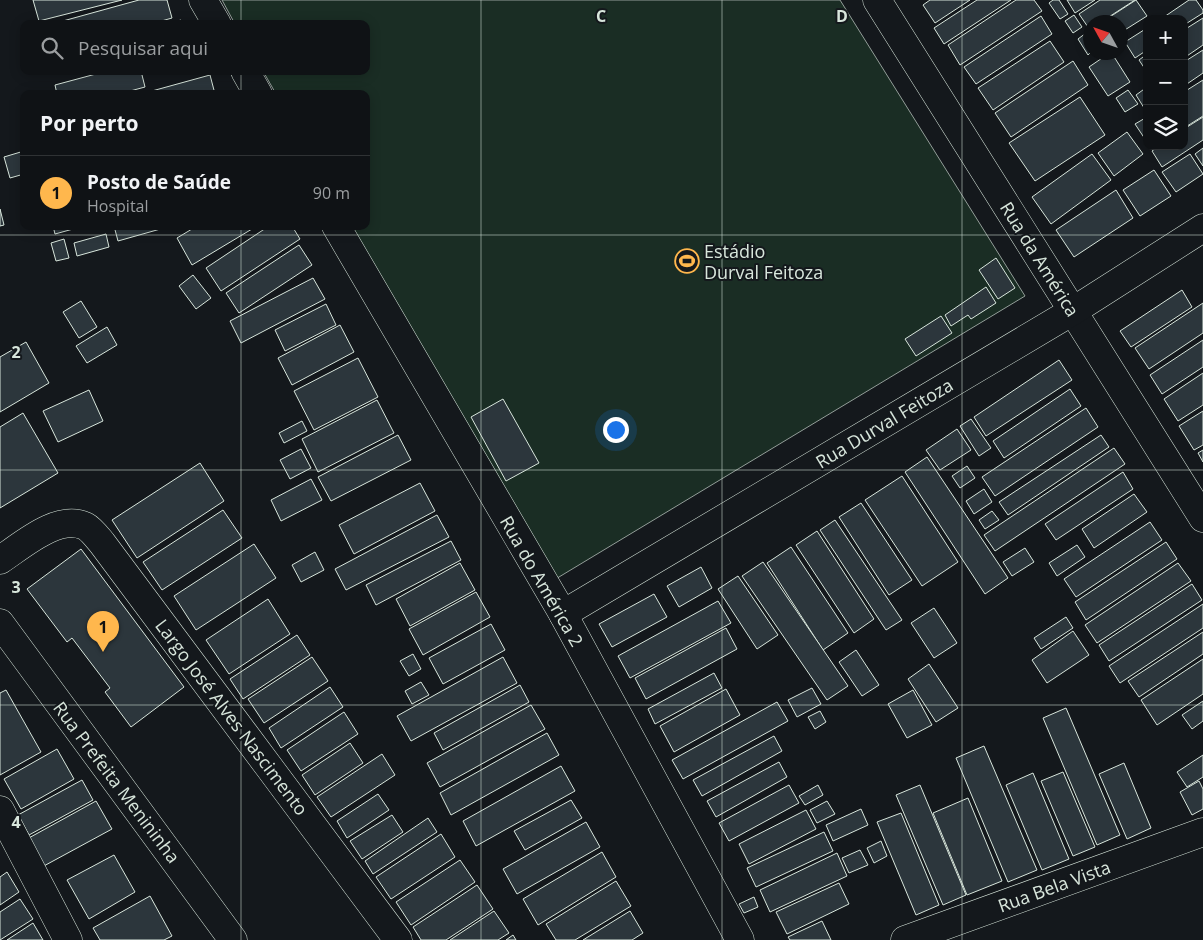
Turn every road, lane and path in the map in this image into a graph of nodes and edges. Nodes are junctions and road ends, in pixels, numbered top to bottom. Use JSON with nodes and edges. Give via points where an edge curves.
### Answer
{"nodes":[{"id":1,"x":203,"y":0,"type":"edge"},
{"id":2,"x":877,"y":0,"type":"edge"},
{"id":3,"x":215,"y":20,"type":"edge"},
{"id":4,"x":247,"y":75,"type":"edge"},
{"id":5,"x":256,"y":90,"type":"edge"},
{"id":6,"x":1203,"y":228,"type":"edge"},
{"id":7,"x":338,"y":230,"type":"edge"},
{"id":8,"x":1073,"y":311,"type":"junction"},
{"id":9,"x":1203,"y":518,"type":"edge"},
{"id":10,"x":0,"y":560,"type":"edge"},
{"id":11,"x":563,"y":614,"type":"junction"},
{"id":12,"x":4,"y":637,"type":"edge"},
{"id":13,"x":0,"y":810,"type":"edge"},
{"id":14,"x":1203,"y":832,"type":"edge"},
{"id":15,"x":68,"y":940,"type":"edge"},
{"id":16,"x":234,"y":940,"type":"edge"},
{"id":17,"x":398,"y":940,"type":"edge"},
{"id":18,"x":740,"y":940,"type":"edge"},
{"id":19,"x":905,"y":940,"type":"edge"}],
"edges":[{"from":1,"to":3,"type":"street"},
{"from":2,"to":8,"type":"street","name":"Rua da América"},
{"from":4,"to":5,"type":"street"},
{"from":6,"to":8,"type":"street","name":"Rua Durval Feitoza"},
{"from":7,"to":11,"type":"street","name":"Rua do América 2"},
{"from":8,"to":9,"type":"street","name":"Rua da América"},
{"from":8,"to":11,"type":"street","name":"Rua Durval Feitoza"},
{"from":10,"to":17,"type":"street","name":"Largo José Alves Nascimento","via":[[50,528],[72,522],[87,527]]},
{"from":11,"to":18,"type":"street","name":"Rua do América 2"},
{"from":12,"to":16,"type":"street","name":"Rua Prefeita Menininha"},
{"from":13,"to":15,"type":"street"},
{"from":14,"to":19,"type":"street","name":"Rua Bela Vista"}]}
